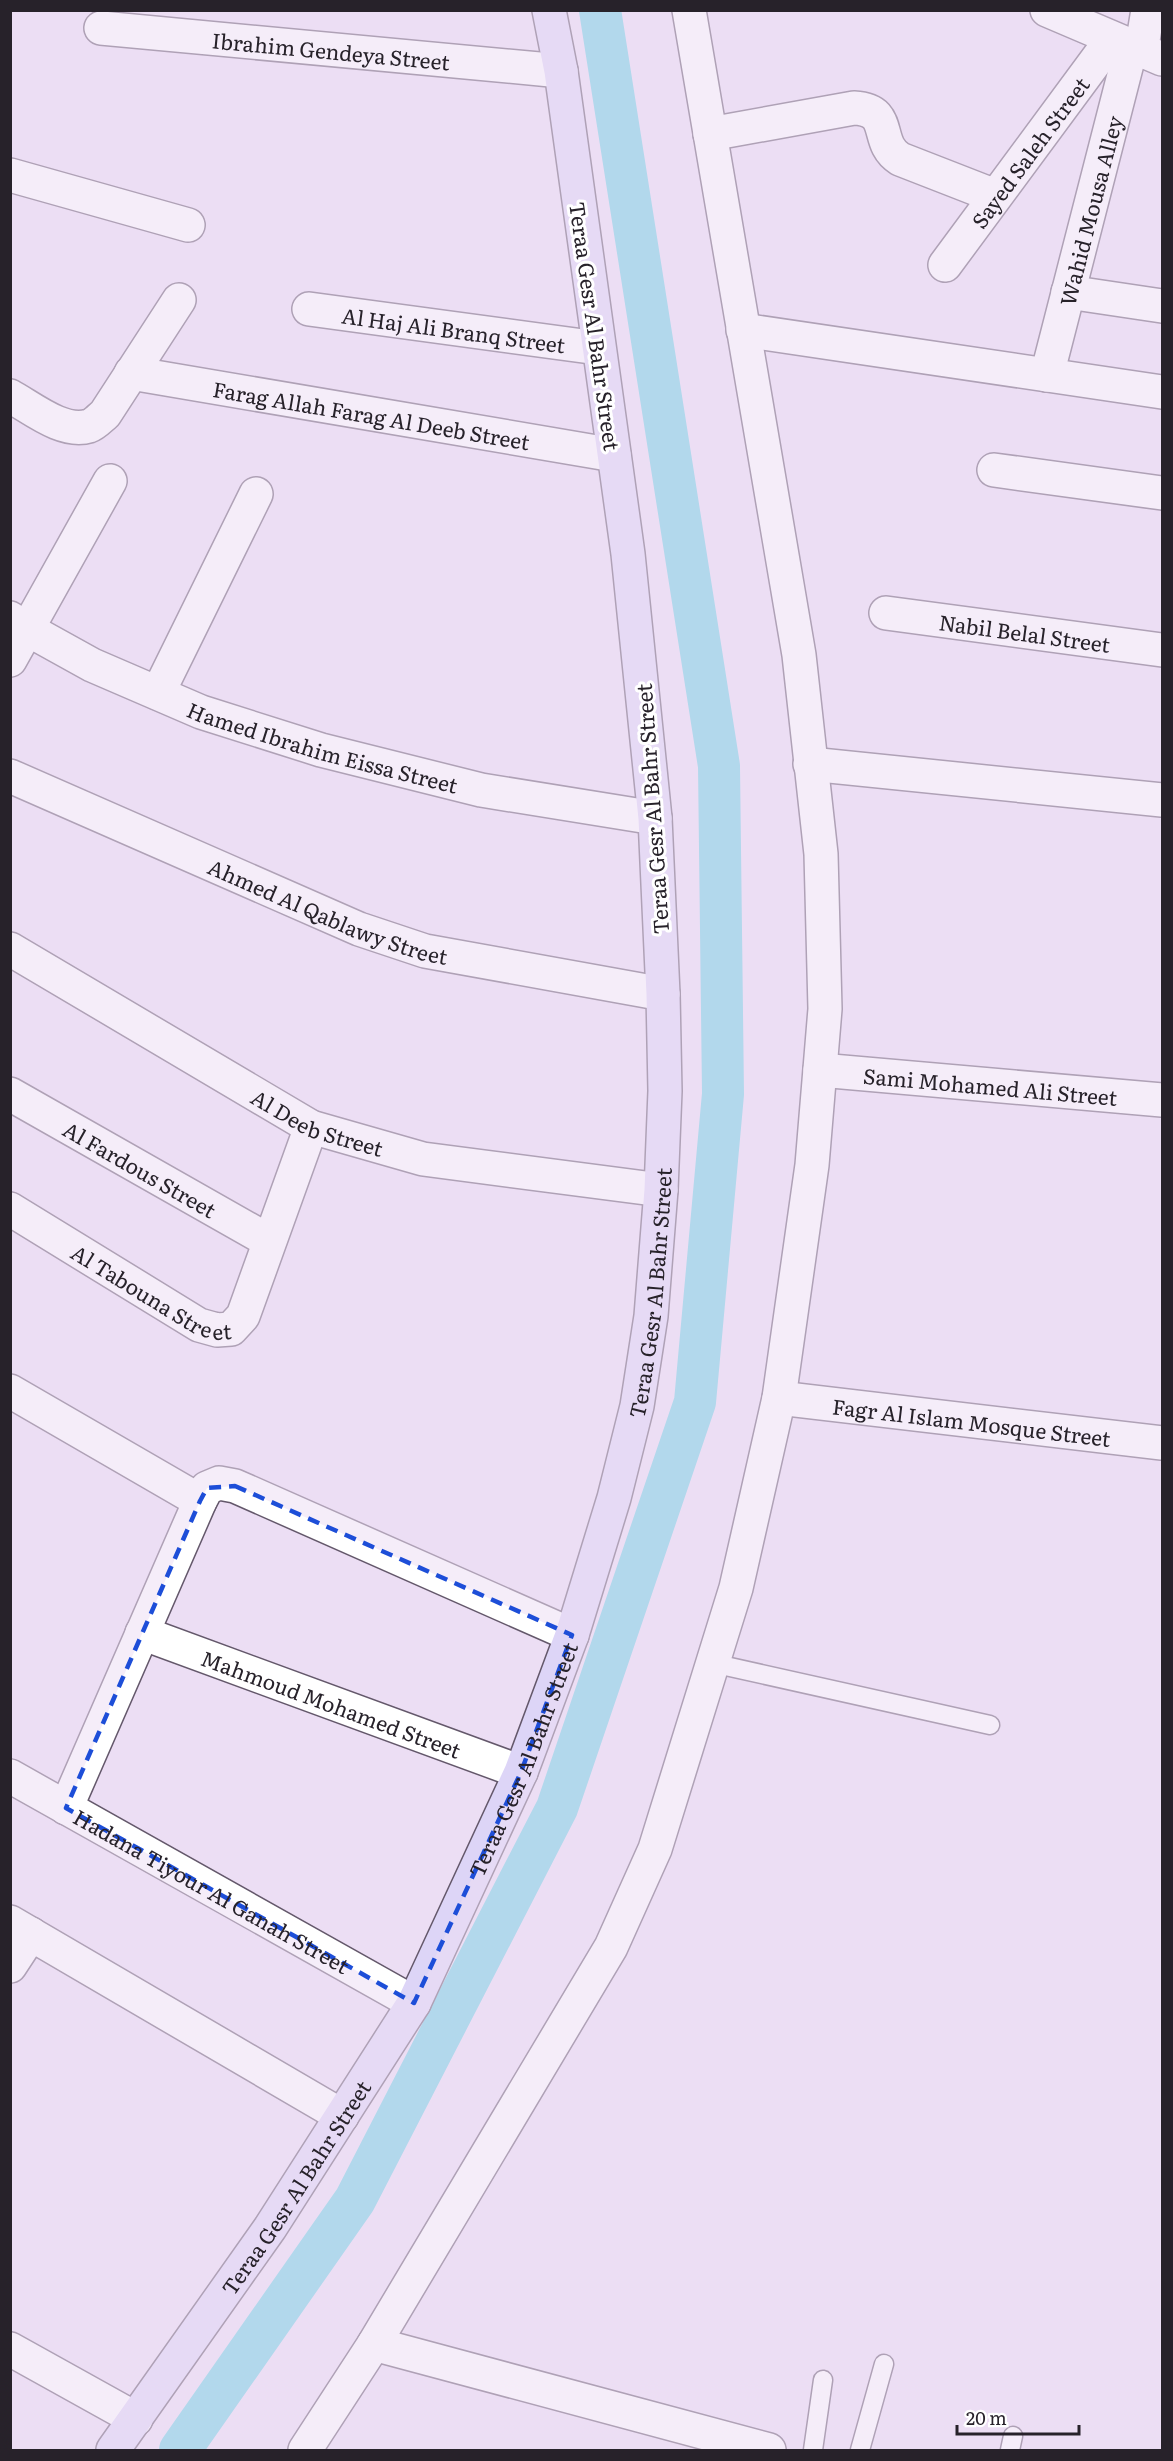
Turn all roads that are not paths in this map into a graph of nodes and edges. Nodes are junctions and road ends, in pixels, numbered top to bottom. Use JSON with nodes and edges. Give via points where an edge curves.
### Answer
{"nodes":[{"id":1,"x":549,"y":10,"type":"edge"},
{"id":2,"x":689,"y":10,"type":"edge"},
{"id":3,"x":1047,"y":10,"type":"edge"},
{"id":4,"x":1148,"y":10,"type":"edge"},
{"id":5,"x":101,"y":28,"type":"dead end"},
{"id":6,"x":1137,"y":50,"type":"edge"},
{"id":7,"x":561,"y":71,"type":"junction"},
{"id":8,"x":710,"y":134,"type":"junction"},
{"id":9,"x":10,"y":175,"type":"edge"},
{"id":10,"x":995,"y":196,"type":"junction"},
{"id":11,"x":188,"y":225,"type":"dead end"},
{"id":12,"x":945,"y":265,"type":"dead end"},
{"id":13,"x":1068,"y":292,"type":"junction"},
{"id":14,"x":179,"y":300,"type":"dead end"},
{"id":15,"x":1162,"y":306,"type":"edge"},
{"id":16,"x":309,"y":309,"type":"dead end"},
{"id":17,"x":743,"y":330,"type":"junction"},
{"id":18,"x":598,"y":348,"type":"junction"},
{"id":19,"x":131,"y":373,"type":"junction"},
{"id":20,"x":1047,"y":375,"type":"junction"},
{"id":21,"x":1162,"y":392,"type":"edge"},
{"id":22,"x":10,"y":396,"type":"edge"},
{"id":23,"x":614,"y":455,"type":"junction"},
{"id":24,"x":994,"y":470,"type":"dead end"},
{"id":25,"x":111,"y":481,"type":"dead end"},
{"id":26,"x":1162,"y":493,"type":"edge"},
{"id":27,"x":256,"y":494,"type":"dead end"},
{"id":28,"x":886,"y":613,"type":"dead end"},
{"id":29,"x":19,"y":624,"type":"edge"},
{"id":30,"x":1162,"y":650,"type":"edge"},
{"id":31,"x":10,"y":660,"type":"edge"},
{"id":32,"x":158,"y":693,"type":"junction"},
{"id":33,"x":810,"y":764,"type":"junction"},
{"id":34,"x":10,"y":776,"type":"edge"},
{"id":35,"x":1162,"y":800,"type":"edge"},
{"id":36,"x":656,"y":818,"type":"junction"},
{"id":37,"x":10,"y":950,"type":"edge"},
{"id":38,"x":663,"y":994,"type":"junction"},
{"id":39,"x":820,"y":1070,"type":"junction"},
{"id":40,"x":10,"y":1094,"type":"edge"},
{"id":41,"x":1162,"y":1100,"type":"edge"},
{"id":42,"x":311,"y":1127,"type":"junction"},
{"id":43,"x":662,"y":1190,"type":"junction"},
{"id":44,"x":10,"y":1209,"type":"edge"},
{"id":45,"x":269,"y":1241,"type":"junction"},
{"id":46,"x":10,"y":1391,"type":"edge"},
{"id":47,"x":779,"y":1398,"type":"junction"},
{"id":48,"x":1162,"y":1443,"type":"edge"},
{"id":49,"x":203,"y":1495,"type":"junction"},
{"id":50,"x":142,"y":1633,"type":"junction"},
{"id":51,"x":572,"y":1635,"type":"junction"},
{"id":52,"x":712,"y":1663,"type":"junction"},
{"id":53,"x":990,"y":1725,"type":"dead end"},
{"id":54,"x":521,"y":1772,"type":"junction"},
{"id":55,"x":10,"y":1776,"type":"edge"},
{"id":56,"x":66,"y":1808,"type":"junction"},
{"id":57,"x":21,"y":1928,"type":"edge"},
{"id":58,"x":10,"y":1966,"type":"edge"},
{"id":59,"x":414,"y":2002,"type":"junction"},
{"id":60,"x":342,"y":2116,"type":"junction"},
{"id":61,"x":374,"y":2344,"type":"junction"},
{"id":62,"x":10,"y":2349,"type":"edge"},
{"id":63,"x":884,"y":2364,"type":"dead end"},
{"id":64,"x":823,"y":2380,"type":"dead end"},
{"id":65,"x":136,"y":2420,"type":"junction"},
{"id":66,"x":113,"y":2451,"type":"edge"},
{"id":67,"x":304,"y":2451,"type":"edge"},
{"id":68,"x":769,"y":2451,"type":"edge"},
{"id":69,"x":813,"y":2451,"type":"edge"},
{"id":70,"x":860,"y":2451,"type":"edge"}],
"edges":[{"from":1,"to":7,"type":"street","name":"Teraa Gesr Al Bahr Street"},
{"from":2,"to":8,"type":"street"},
{"from":3,"to":6,"type":"street"},
{"from":4,"to":6,"type":"street","name":"Wahid Mousa Alley"},
{"from":5,"to":7,"type":"street","name":"Ibrahim Gendeya Street"},
{"from":6,"to":10,"type":"street","name":"Sayed Saleh Street"},
{"from":6,"to":13,"type":"street","name":"Wahid Mousa Alley"},
{"from":7,"to":18,"type":"street","name":"Teraa Gesr Al Bahr Street"},
{"from":8,"to":10,"type":"street","via":[[865,109],[882,122],[886,146],[892,154]]},
{"from":8,"to":17,"type":"street"},
{"from":9,"to":11,"type":"street"},
{"from":10,"to":12,"type":"street","name":"Sayed Saleh Street"},
{"from":13,"to":15,"type":"street"},
{"from":13,"to":20,"type":"street","name":"Wahid Mousa Alley"},
{"from":14,"to":19,"type":"street"},
{"from":16,"to":18,"type":"street","name":"Al Haj Ali Branq Street"},
{"from":17,"to":20,"type":"street"},
{"from":17,"to":33,"type":"street","via":[[799,655]]},
{"from":18,"to":23,"type":"street","name":"Teraa Gesr Al Bahr Street"},
{"from":19,"to":22,"type":"street","via":[[105,414],[90,425],[72,427],[55,421]]},
{"from":19,"to":23,"type":"street","name":"Farag Allah Farag Al Deeb Street"},
{"from":20,"to":21,"type":"street"},
{"from":23,"to":36,"type":"street","name":"Teraa Gesr Al Bahr Street"},
{"from":24,"to":26,"type":"street"},
{"from":25,"to":29,"type":"street"},
{"from":27,"to":32,"type":"street"},
{"from":28,"to":30,"type":"street","name":"Nabil Belal Street"},
{"from":29,"to":31,"type":"street"},
{"from":29,"to":32,"type":"street","name":"Hamed Ibrahim Eissa Street","via":[[92,665]]},
{"from":32,"to":36,"type":"street","name":"Hamed Ibrahim Eissa Street","via":[[201,712],[321,750],[481,790]]},
{"from":33,"to":35,"type":"street"},
{"from":33,"to":39,"type":"street","via":[[821,854],[825,1009]]},
{"from":34,"to":38,"type":"street","name":"Ahmed Al Qablawy Street","via":[[359,929],[425,951]]},
{"from":36,"to":38,"type":"street","name":"Teraa Gesr Al Bahr Street"},
{"from":37,"to":42,"type":"street","name":"Al Deeb Street"},
{"from":38,"to":43,"type":"street","name":"Teraa Gesr Al Bahr Street"},
{"from":39,"to":41,"type":"street","name":"Sami Mohamed Ali Street"},
{"from":39,"to":47,"type":"street","via":[[812,1165]]},
{"from":40,"to":45,"type":"street","name":"Al Fardous Street"},
{"from":42,"to":43,"type":"street","name":"Al Deeb Street","via":[[423,1159]]},
{"from":42,"to":45,"type":"street","name":"Al Tabouna Street"},
{"from":43,"to":51,"type":"street","name":"Teraa Gesr Al Bahr Street","via":[[651,1316],[637,1406]]},
{"from":44,"to":45,"type":"street","name":"Al Tabouna Street","via":[[199,1325],[217,1330],[231,1329],[243,1316]]},
{"from":46,"to":49,"type":"street"},
{"from":47,"to":48,"type":"street","name":"Fagr Al Islam Mosque Street"},
{"from":47,"to":52,"type":"street","via":[[736,1588]]},
{"from":49,"to":50,"type":"street"},
{"from":49,"to":51,"type":"street","via":[[219,1483],[235,1486]]},
{"from":50,"to":54,"type":"street","name":"Mahmoud Mohamed Street"},
{"from":50,"to":56,"type":"street"},
{"from":51,"to":54,"type":"street","name":"Teraa Gesr Al Bahr Street"},
{"from":52,"to":53,"type":"lane"},
{"from":52,"to":61,"type":"street","via":[[655,1849],[611,1947]]},
{"from":54,"to":59,"type":"street","name":"Teraa Gesr Al Bahr Street"},
{"from":55,"to":56,"type":"street","name":"Hadana Tiyour Al Ganah Street"},
{"from":56,"to":59,"type":"street","name":"Hadana Tiyour Al Ganah Street"},
{"from":57,"to":58,"type":"street"},
{"from":57,"to":60,"type":"street"},
{"from":59,"to":60,"type":"street","name":"Teraa Gesr Al Bahr Street"},
{"from":60,"to":65,"type":"street","name":"Teraa Gesr Al Bahr Street","via":[[270,2228]]},
{"from":61,"to":67,"type":"street"},
{"from":61,"to":68,"type":"street"},
{"from":62,"to":65,"type":"street"},
{"from":63,"to":70,"type":"lane"},
{"from":64,"to":69,"type":"lane"},
{"from":65,"to":66,"type":"street","name":"Teraa Gesr Al Bahr Street"}]}
